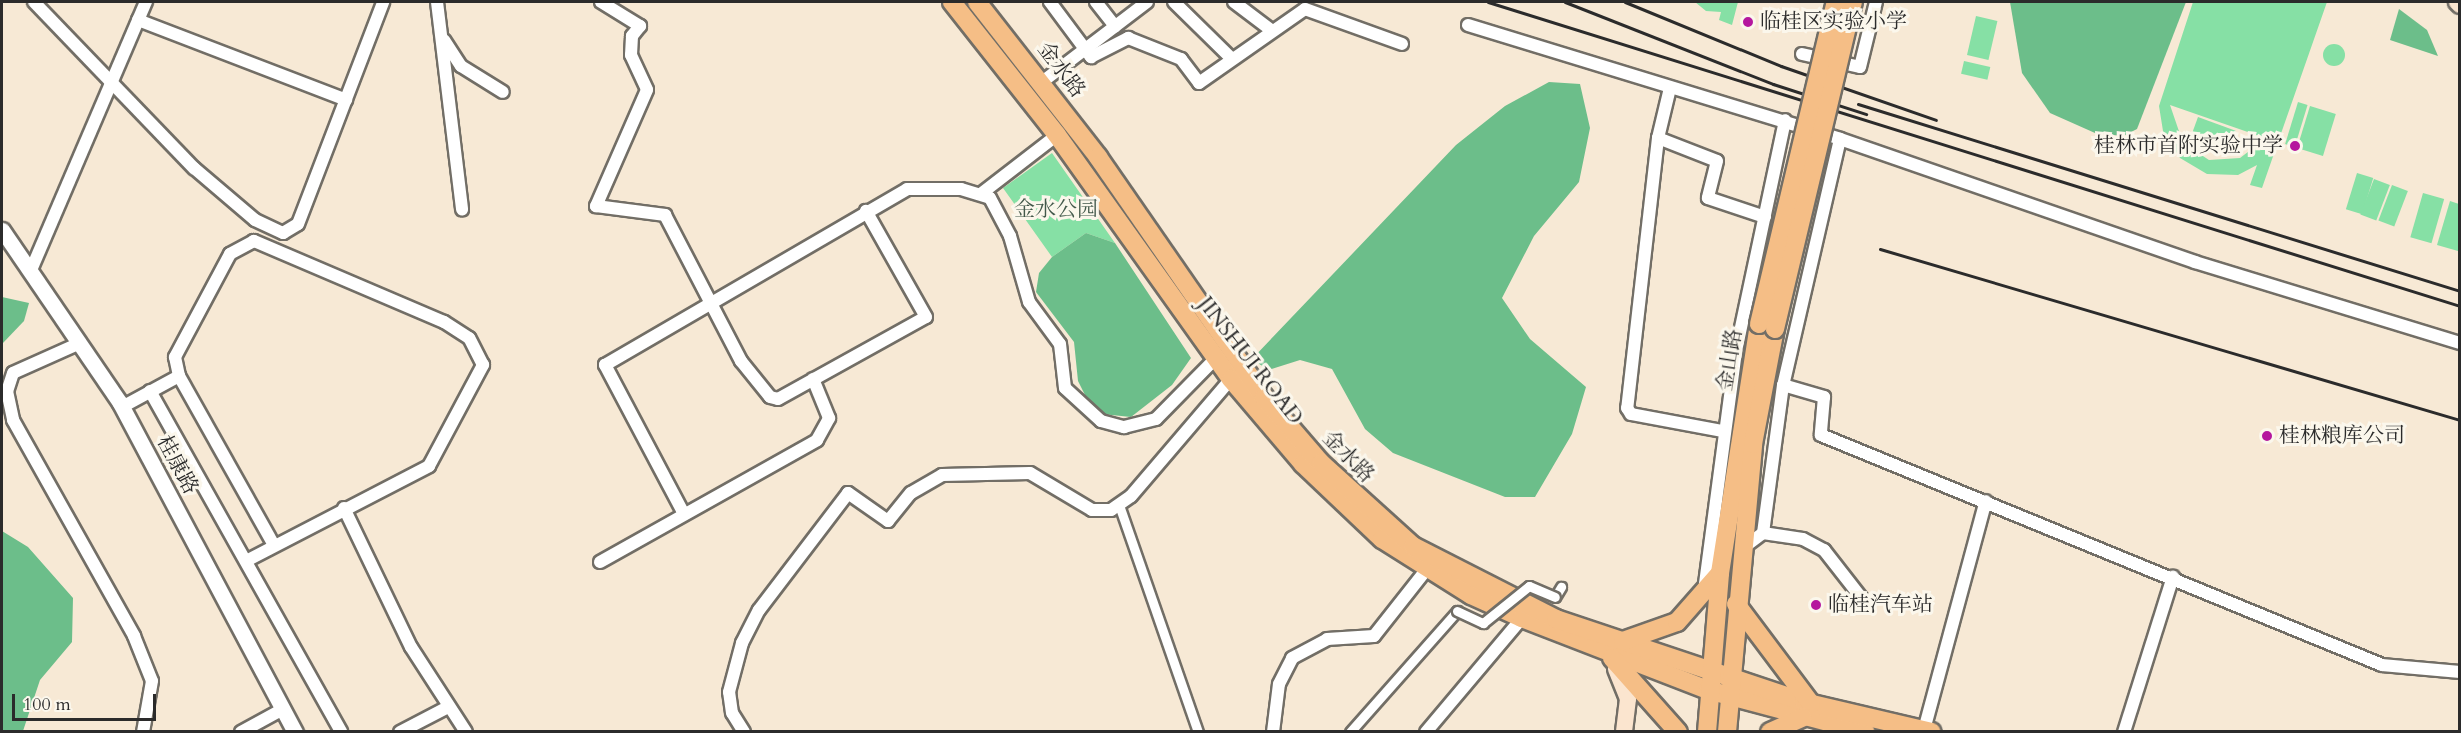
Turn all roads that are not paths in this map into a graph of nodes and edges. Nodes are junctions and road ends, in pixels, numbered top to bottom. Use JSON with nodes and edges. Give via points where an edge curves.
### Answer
{"nodes":[{"id":1,"x":34,"y":2,"type":"edge"},
{"id":2,"x":146,"y":2,"type":"edge"},
{"id":3,"x":383,"y":2,"type":"edge"},
{"id":4,"x":437,"y":2,"type":"edge"},
{"id":5,"x":601,"y":2,"type":"edge"},
{"id":6,"x":952,"y":2,"type":"edge"},
{"id":7,"x":977,"y":2,"type":"edge"},
{"id":8,"x":1050,"y":2,"type":"edge"},
{"id":9,"x":1096,"y":2,"type":"edge"},
{"id":10,"x":1147,"y":2,"type":"edge"},
{"id":11,"x":1174,"y":2,"type":"edge"},
{"id":12,"x":1234,"y":2,"type":"edge"},
{"id":13,"x":1836,"y":2,"type":"edge"},
{"id":14,"x":1852,"y":2,"type":"edge"},
{"id":15,"x":1876,"y":2,"type":"edge"},
{"id":16,"x":138,"y":20,"type":"junction"},
{"id":17,"x":1115,"y":26,"type":"junction"},
{"id":18,"x":1468,"y":26,"type":"dead end"},
{"id":19,"x":1271,"y":30,"type":"junction"},
{"id":20,"x":441,"y":34,"type":"junction"},
{"id":21,"x":1402,"y":44,"type":"dead end"},
{"id":22,"x":1084,"y":50,"type":"junction"},
{"id":23,"x":1802,"y":54,"type":"dead end"},
{"id":24,"x":1232,"y":59,"type":"junction"},
{"id":25,"x":113,"y":82,"type":"junction"},
{"id":26,"x":1042,"y":82,"type":"junction"},
{"id":27,"x":1670,"y":88,"type":"junction"},
{"id":28,"x":503,"y":92,"type":"dead end"},
{"id":29,"x":346,"y":99,"type":"junction"},
{"id":30,"x":1785,"y":120,"type":"junction"},
{"id":31,"x":1057,"y":135,"type":"junction"},
{"id":32,"x":1658,"y":138,"type":"junction"},
{"id":33,"x":1840,"y":139,"type":"junction"},
{"id":34,"x":982,"y":193,"type":"junction"},
{"id":35,"x":462,"y":209,"type":"dead end"},
{"id":36,"x":866,"y":211,"type":"junction"},
{"id":37,"x":1766,"y":217,"type":"junction"},
{"id":38,"x":2,"y":230,"type":"edge"},
{"id":39,"x":31,"y":270,"type":"junction"},
{"id":40,"x":712,"y":302,"type":"junction"},
{"id":41,"x":1767,"y":327,"type":"junction"},
{"id":42,"x":80,"y":343,"type":"junction"},
{"id":43,"x":2460,"y":343,"type":"edge"},
{"id":44,"x":1215,"y":359,"type":"junction"},
{"id":45,"x":179,"y":376,"type":"junction"},
{"id":46,"x":813,"y":379,"type":"junction"},
{"id":47,"x":1231,"y":380,"type":"junction"},
{"id":48,"x":1783,"y":385,"type":"junction"},
{"id":49,"x":150,"y":391,"type":"junction"},
{"id":50,"x":122,"y":407,"type":"junction"},
{"id":51,"x":1722,"y":431,"type":"junction"},
{"id":52,"x":1986,"y":501,"type":"junction"},
{"id":53,"x":1119,"y":505,"type":"junction"},
{"id":54,"x":344,"y":508,"type":"junction"},
{"id":55,"x":684,"y":514,"type":"junction"},
{"id":56,"x":1763,"y":533,"type":"junction"},
{"id":57,"x":274,"y":545,"type":"junction"},
{"id":58,"x":1743,"y":548,"type":"junction"},
{"id":59,"x":248,"y":560,"type":"junction"},
{"id":60,"x":600,"y":562,"type":"dead end"},
{"id":61,"x":1427,"y":569,"type":"junction"},
{"id":62,"x":1720,"y":573,"type":"junction"},
{"id":63,"x":2173,"y":577,"type":"junction"},
{"id":64,"x":1561,"y":587,"type":"dead end"},
{"id":65,"x":1703,"y":594,"type":"junction"},
{"id":66,"x":1863,"y":600,"type":"dead end"},
{"id":67,"x":1737,"y":604,"type":"junction"},
{"id":68,"x":1522,"y":618,"type":"junction"},
{"id":69,"x":1621,"y":642,"type":"junction"},
{"id":70,"x":1599,"y":647,"type":"junction"},
{"id":71,"x":2460,"y":672,"type":"edge"},
{"id":72,"x":1709,"y":681,"type":"junction"},
{"id":73,"x":1729,"y":687,"type":"junction"},
{"id":74,"x":448,"y":707,"type":"junction"},
{"id":75,"x":283,"y":709,"type":"junction"},
{"id":76,"x":1807,"y":711,"type":"junction"},
{"id":77,"x":1866,"y":727,"type":"edge"},
{"id":78,"x":1928,"y":731,"type":"edge"},
{"id":79,"x":143,"y":732,"type":"edge"},
{"id":80,"x":241,"y":732,"type":"edge"},
{"id":81,"x":295,"y":732,"type":"edge"},
{"id":82,"x":341,"y":732,"type":"edge"},
{"id":83,"x":400,"y":732,"type":"edge"},
{"id":84,"x":466,"y":732,"type":"edge"},
{"id":85,"x":744,"y":732,"type":"edge"},
{"id":86,"x":1198,"y":732,"type":"edge"},
{"id":87,"x":1273,"y":732,"type":"edge"},
{"id":88,"x":1350,"y":732,"type":"edge"},
{"id":89,"x":1426,"y":732,"type":"edge"},
{"id":90,"x":1624,"y":732,"type":"edge"},
{"id":91,"x":1678,"y":732,"type":"edge"},
{"id":92,"x":1707,"y":732,"type":"edge"},
{"id":93,"x":1727,"y":732,"type":"edge"},
{"id":94,"x":1770,"y":732,"type":"edge"},
{"id":95,"x":2124,"y":732,"type":"edge"}],
"edges":[{"from":1,"to":25,"type":"street"},
{"from":2,"to":16,"type":"street"},
{"from":3,"to":29,"type":"street"},
{"from":4,"to":20,"type":"street"},
{"from":5,"to":40,"type":"street","via":[[640,26],[632,36],[631,55],[647,90],[596,206],[665,215]]},
{"from":6,"to":31,"type":"main road","name":"JINSHUI ROAD"},
{"from":7,"to":26,"type":"main road","name":"金水路"},
{"from":8,"to":22,"type":"street"},
{"from":9,"to":17,"type":"street"},
{"from":10,"to":17,"type":"street"},
{"from":11,"to":24,"type":"street"},
{"from":12,"to":19,"type":"street"},
{"from":13,"to":41,"type":"main road","name":"金山路","bridge":true},
{"from":14,"to":41,"type":"main road","name":"金山路","bridge":true},
{"from":15,"to":23,"type":"street","via":[[1860,67]]},
{"from":16,"to":25,"type":"street"},
{"from":16,"to":29,"type":"street"},
{"from":17,"to":22,"type":"street"},
{"from":18,"to":27,"type":"street"},
{"from":19,"to":21,"type":"street","via":[[1305,9]]},
{"from":19,"to":24,"type":"street"},
{"from":20,"to":28,"type":"street","via":[[461,66]]},
{"from":20,"to":35,"type":"street"},
{"from":22,"to":24,"type":"street","via":[[1091,57],[1128,38],[1181,59],[1199,83]]},
{"from":22,"to":26,"type":"street"},
{"from":25,"to":29,"type":"street","via":[[194,168],[255,220],[283,233],[298,224]]},
{"from":25,"to":39,"type":"street"},
{"from":26,"to":69,"type":"main road","name":"金水路","via":[[1230,351],[1321,463],[1413,546],[1451,569],[1556,619]]},
{"from":27,"to":30,"type":"street"},
{"from":27,"to":32,"type":"street"},
{"from":30,"to":33,"type":"street"},
{"from":30,"to":37,"type":"street"},
{"from":31,"to":34,"type":"street"},
{"from":31,"to":44,"type":"main road","name":"JINSHUI ROAD"},
{"from":32,"to":37,"type":"street","via":[[1717,161],[1708,198]]},
{"from":32,"to":51,"type":"street","via":[[1627,408],[1631,414]]},
{"from":33,"to":43,"type":"street","via":[[2194,262]]},
{"from":33,"to":48,"type":"street"},
{"from":34,"to":36,"type":"street","via":[[907,189]]},
{"from":34,"to":44,"type":"street","via":[[1004,223],[1029,302],[1060,344],[1065,388],[1085,411],[1101,421],[1141,426],[1173,405]]},
{"from":36,"to":40,"type":"street"},
{"from":36,"to":46,"type":"street","via":[[926,317]]},
{"from":37,"to":51,"type":"street"},
{"from":38,"to":39,"type":"street","name":"桂康路"},
{"from":39,"to":42,"type":"street","name":"桂康路"},
{"from":40,"to":46,"type":"street","via":[[764,392],[778,399]]},
{"from":40,"to":55,"type":"street","via":[[605,365]]},
{"from":41,"to":58,"type":"main road","name":"金山路"},
{"from":41,"to":62,"type":"main road","name":"金山路"},
{"from":42,"to":50,"type":"street","name":"桂康路"},
{"from":42,"to":79,"type":"street","via":[[13,373],[7,391],[13,420],[152,681]]},
{"from":44,"to":47,"type":"main road","name":"JINSHUI ROAD"},
{"from":45,"to":49,"type":"street"},
{"from":45,"to":54,"type":"street","via":[[175,357],[193,316],[230,254],[254,241],[313,263],[469,338],[481,354],[478,380],[429,466]]},
{"from":45,"to":57,"type":"street"},
{"from":46,"to":55,"type":"street","via":[[827,407],[823,435]]},
{"from":47,"to":53,"type":"street"},
{"from":47,"to":61,"type":"main road","name":"JINSHUI ROAD","via":[[1346,508]]},
{"from":48,"to":52,"type":"street","via":[[1824,397],[1821,435]]},
{"from":48,"to":56,"type":"street"},
{"from":49,"to":50,"type":"street"},
{"from":49,"to":59,"type":"street"},
{"from":50,"to":75,"type":"street","name":"桂康路"},
{"from":51,"to":65,"type":"street"},
{"from":52,"to":63,"type":"street"},
{"from":52,"to":78,"type":"street"},
{"from":53,"to":85,"type":"street","via":[[1092,510],[1030,473],[942,475],[911,492],[888,521],[848,493],[759,610],[742,643],[729,692],[732,713]]},
{"from":53,"to":86,"type":"street"},
{"from":54,"to":57,"type":"street"},
{"from":54,"to":74,"type":"street","via":[[411,647]]},
{"from":55,"to":60,"type":"street"},
{"from":56,"to":58,"type":"street"},
{"from":56,"to":66,"type":"street","via":[[1803,539],[1824,550]]},
{"from":57,"to":59,"type":"street"},
{"from":58,"to":67,"type":"main road","name":"金山路"},
{"from":59,"to":82,"type":"street"},
{"from":61,"to":68,"type":"main road","name":"JINSHUI ROAD"},
{"from":61,"to":87,"type":"street","via":[[1374,636],[1327,639],[1292,658],[1279,684]]},
{"from":62,"to":65,"type":"main road"},
{"from":62,"to":72,"type":"main road","name":"金山路"},
{"from":63,"to":71,"type":"street","via":[[2397,670]]},
{"from":63,"to":95,"type":"street"},
{"from":64,"to":88,"type":"street","bridge":true,"via":[[1555,597],[1529,586],[1483,623],[1457,610]]},
{"from":65,"to":69,"type":"main road","via":[[1662,632]]},
{"from":67,"to":73,"type":"main road","name":"金山路"},
{"from":67,"to":76,"type":"main road"},
{"from":68,"to":70,"type":"main road","name":"JINSHUI ROAD"},
{"from":68,"to":89,"type":"street"},
{"from":69,"to":72,"type":"main road","name":"金水路"},
{"from":70,"to":72,"type":"main road","name":"JINSHUI ROAD"},
{"from":70,"to":90,"type":"main road","via":[[1626,688]]},
{"from":70,"to":91,"type":"main road","via":[[1627,670]]},
{"from":72,"to":73,"type":"main road"},
{"from":72,"to":92,"type":"main road","name":"金山路"},
{"from":73,"to":76,"type":"main road"},
{"from":73,"to":93,"type":"main road","name":"金山路"},
{"from":74,"to":83,"type":"street"},
{"from":74,"to":84,"type":"street"},
{"from":75,"to":80,"type":"street"},
{"from":75,"to":81,"type":"street","name":"桂康路"},
{"from":76,"to":77,"type":"main road"},
{"from":76,"to":94,"type":"main road"},
{"from":77,"to":78,"type":"main road"}]}
